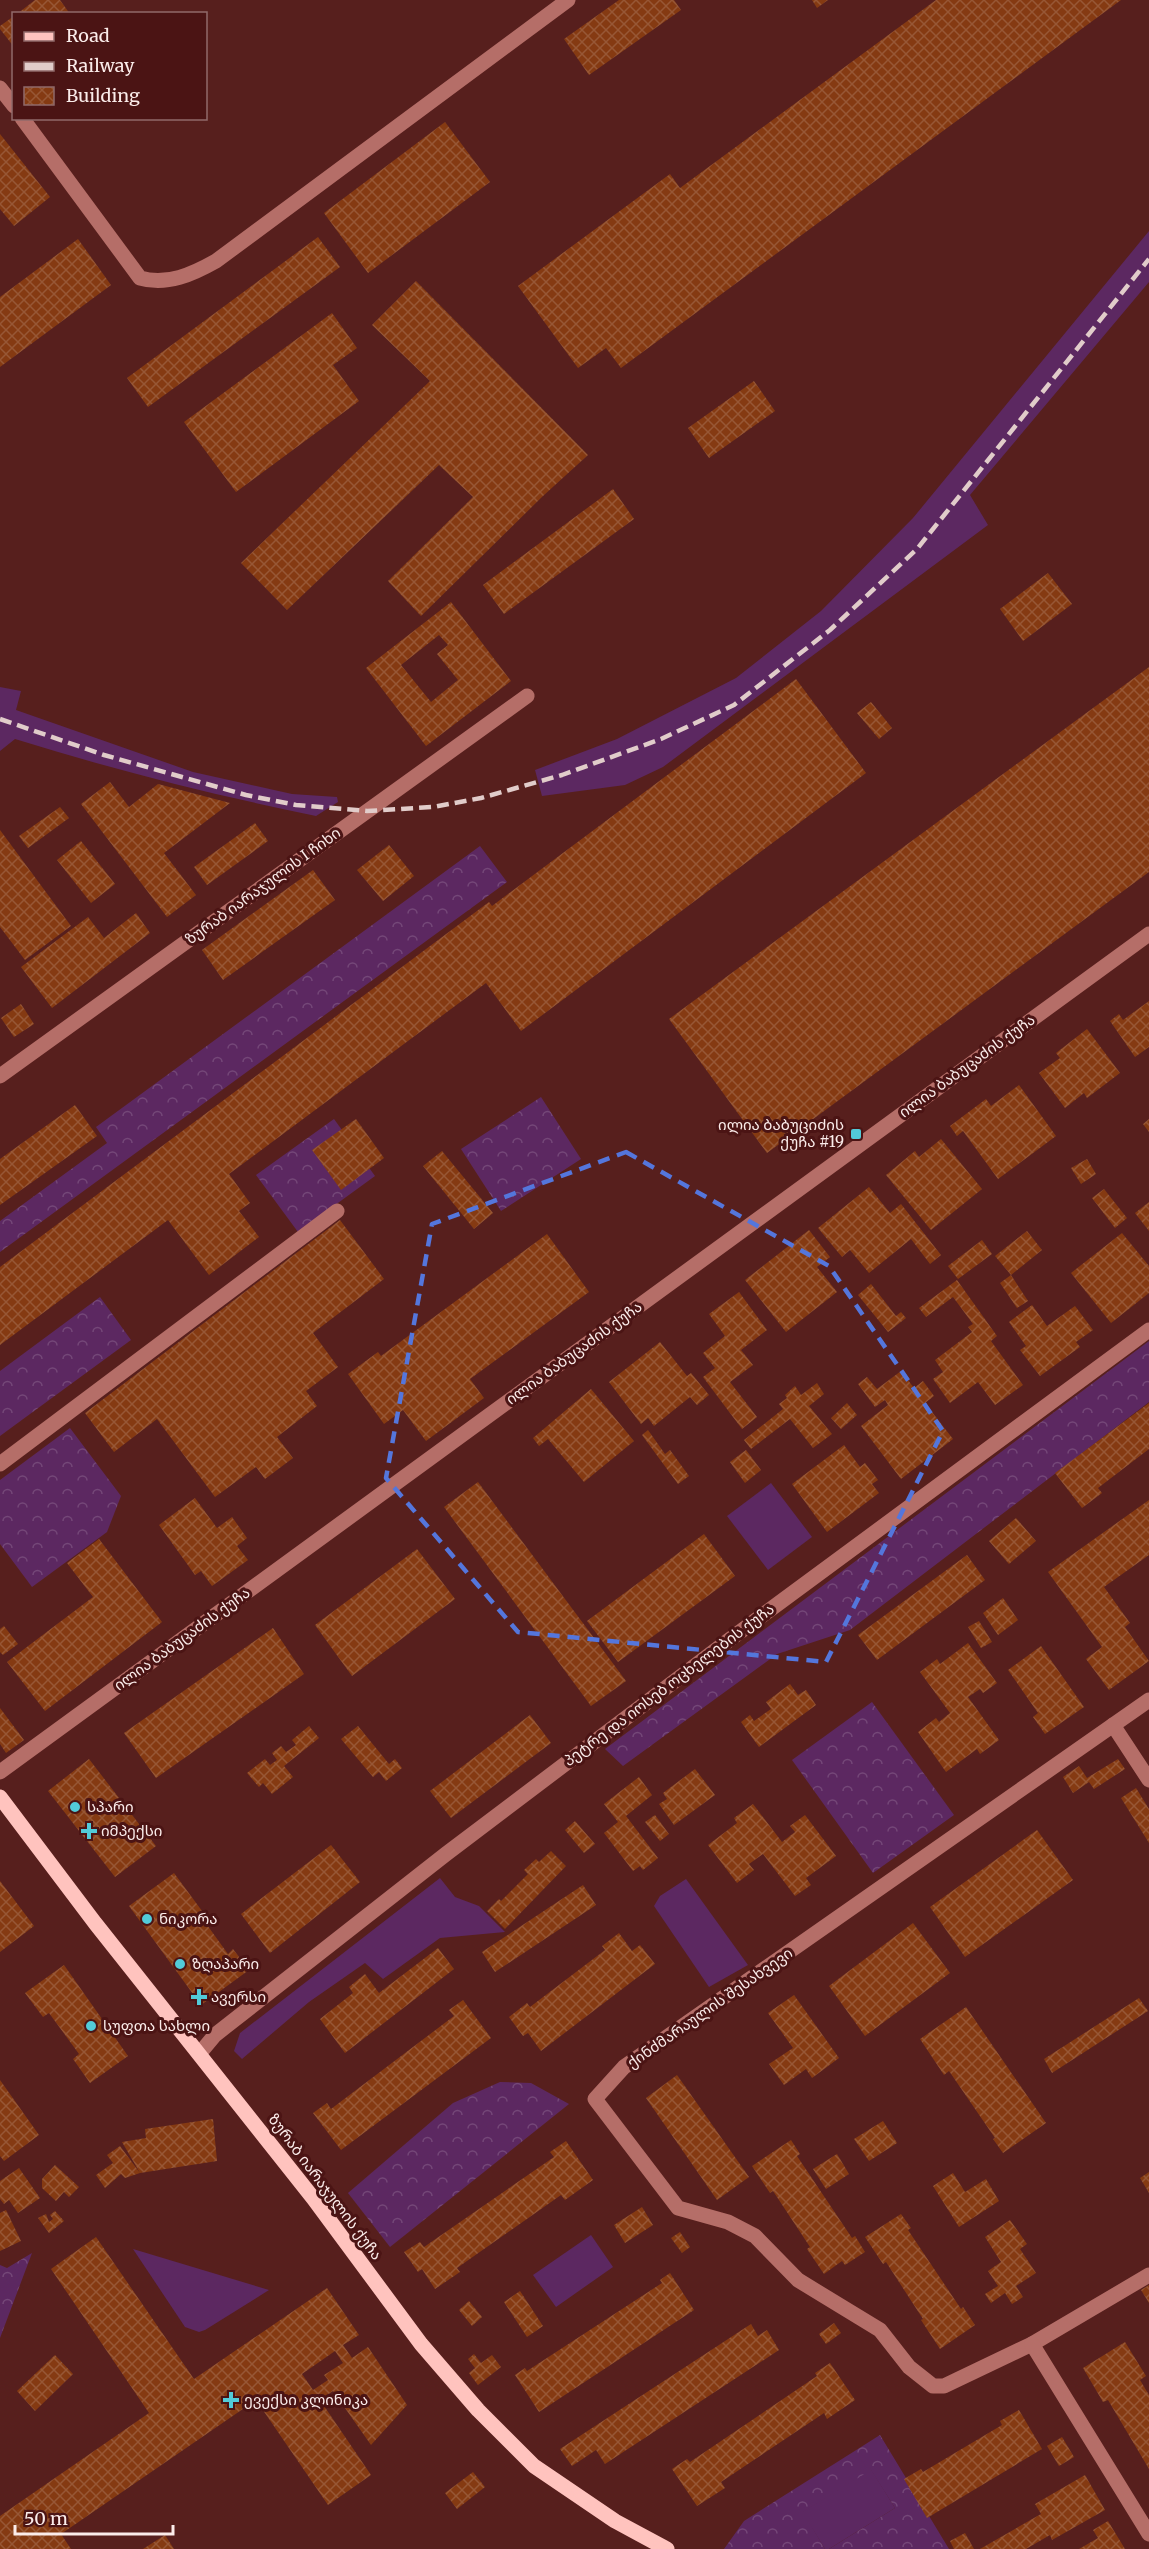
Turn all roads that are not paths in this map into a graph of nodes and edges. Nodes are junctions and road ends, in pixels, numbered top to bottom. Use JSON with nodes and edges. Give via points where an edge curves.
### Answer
{"nodes":[{"id":1,"x":568,"y":0,"type":"edge"},
{"id":2,"x":0,"y":88,"type":"edge"},
{"id":3,"x":12,"y":103,"type":"edge"},
{"id":4,"x":23,"y":120,"type":"edge"},
{"id":5,"x":527,"y":696,"type":"dead end"},
{"id":6,"x":1149,"y":934,"type":"edge"},
{"id":7,"x":1,"y":1072,"type":"edge"},
{"id":8,"x":337,"y":1211,"type":"dead end"},
{"id":9,"x":1149,"y":1330,"type":"edge"},
{"id":10,"x":0,"y":1464,"type":"edge"},
{"id":11,"x":1149,"y":1700,"type":"edge"},
{"id":12,"x":1113,"y":1725,"type":"junction"},
{"id":13,"x":0,"y":1772,"type":"edge"},
{"id":14,"x":1149,"y":1780,"type":"edge"},
{"id":15,"x":0,"y":1797,"type":"edge"},
{"id":16,"x":200,"y":2053,"type":"junction"},
{"id":17,"x":1149,"y":2275,"type":"edge"},
{"id":18,"x":1032,"y":2344,"type":"junction"},
{"id":19,"x":1149,"y":2534,"type":"edge"},
{"id":20,"x":667,"y":2549,"type":"edge"}],
"edges":[{"from":1,"to":4,"type":"street","via":[[216,261],[165,281],[140,278]]},
{"from":2,"to":3,"type":"street"},
{"from":5,"to":7,"type":"street","name":"ზურაბ იარაჯულის I ჩიხი"},
{"from":6,"to":13,"type":"street","name":"ილია ბაბუცაძის ქუჩა"},
{"from":8,"to":10,"type":"street"},
{"from":9,"to":16,"type":"street","name":"პეტრე და იოსებ ოცხელების ქუჩა","via":[[446,1854],[214,2035]]},
{"from":11,"to":12,"type":"street","name":"ქინძმარაულის შესახვევი"},
{"from":12,"to":14,"type":"street"},
{"from":12,"to":18,"type":"street","name":"ქინძმარაულის შესახვევი","via":[[624,2067],[595,2099],[678,2208],[728,2222],[755,2236],[798,2280],[880,2330],[909,2367],[933,2386],[944,2386]]},
{"from":15,"to":16,"type":"main road","name":"ზურაბ იარაჯულის ქუჩა"},
{"from":16,"to":20,"type":"main road","name":"ზურაბ იარაჯულის ქუჩა","via":[[421,2344],[478,2410],[534,2466],[615,2521]]},
{"from":17,"to":18,"type":"street","name":"ქინძმარაულის შესახვევი"},
{"from":18,"to":19,"type":"street"}]}
